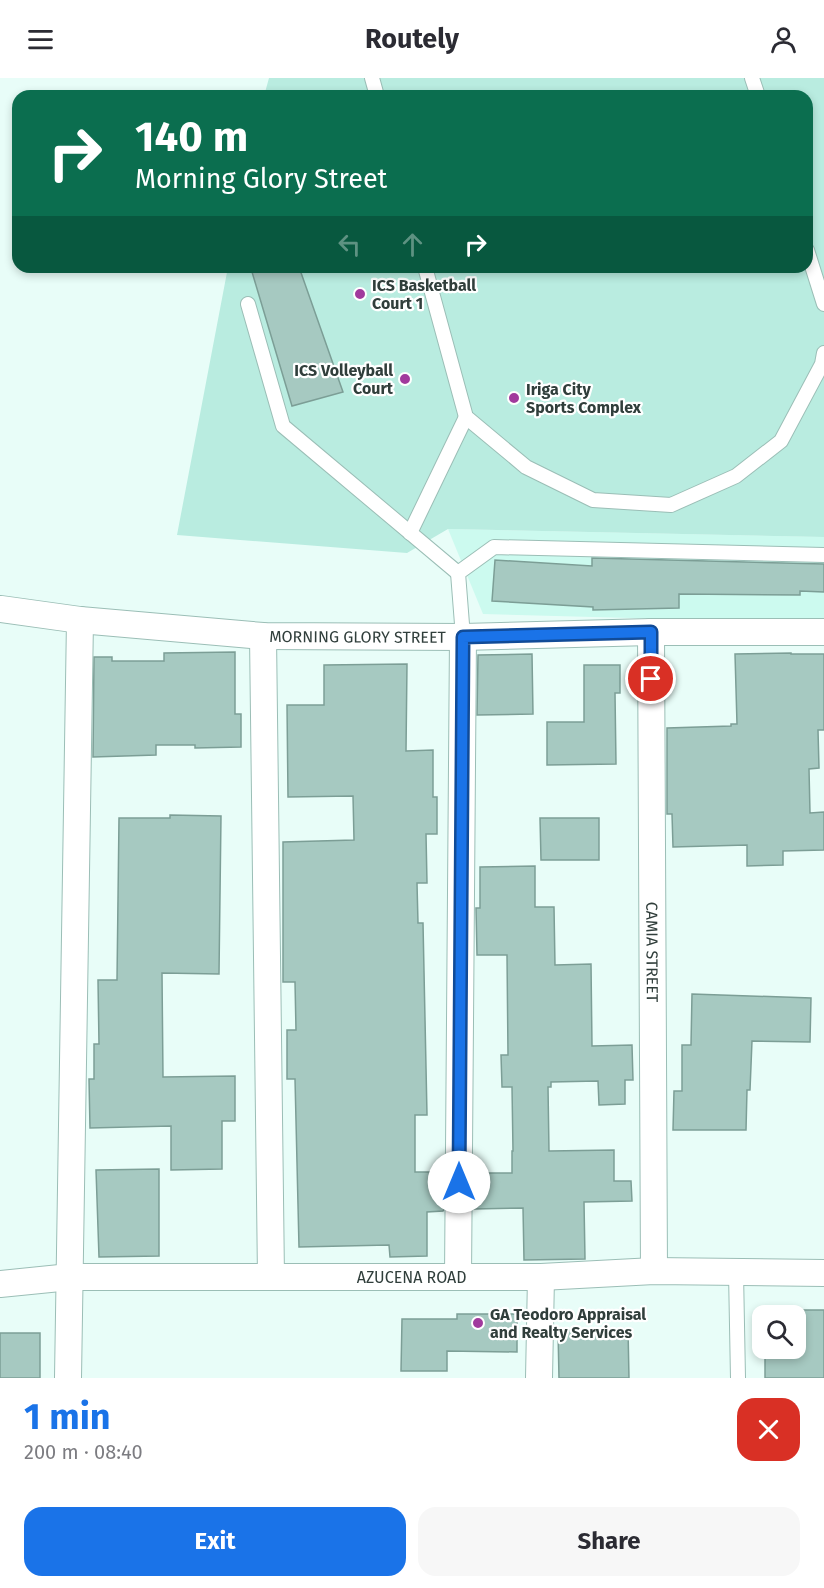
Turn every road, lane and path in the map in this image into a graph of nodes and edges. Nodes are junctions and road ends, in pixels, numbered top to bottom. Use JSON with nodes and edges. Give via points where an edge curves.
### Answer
{"nodes":[{"id":1,"x":813,"y":269,"type":"edge"},
{"id":2,"x":427,"y":273,"type":"edge"},
{"id":3,"x":248,"y":304,"type":"dead end"},
{"id":4,"x":824,"y":304,"type":"edge"},
{"id":5,"x":824,"y":353,"type":"edge"},
{"id":6,"x":466,"y":417,"type":"junction"},
{"id":7,"x":410,"y":533,"type":"junction"},
{"id":8,"x":824,"y":555,"type":"edge"},
{"id":9,"x":458,"y":573,"type":"junction"},
{"id":10,"x":1,"y":609,"type":"edge"},
{"id":11,"x":80,"y":620,"type":"junction"},
{"id":12,"x":651,"y":632,"type":"junction"},
{"id":13,"x":824,"y":632,"type":"edge"},
{"id":14,"x":263,"y":636,"type":"junction"},
{"id":15,"x":463,"y":637,"type":"junction"},
{"id":16,"x":654,"y":1270,"type":"junction"},
{"id":17,"x":736,"y":1272,"type":"junction"},
{"id":18,"x":824,"y":1274,"type":"edge"},
{"id":19,"x":458,"y":1276,"type":"junction"},
{"id":20,"x":70,"y":1277,"type":"junction"},
{"id":21,"x":541,"y":1277,"type":"junction"},
{"id":22,"x":271,"y":1278,"type":"junction"},
{"id":23,"x":0,"y":1284,"type":"edge"},
{"id":24,"x":68,"y":1378,"type":"edge"},
{"id":25,"x":539,"y":1378,"type":"edge"},
{"id":26,"x":738,"y":1378,"type":"edge"}],
"edges":[{"from":1,"to":4,"type":"lane"},
{"from":2,"to":6,"type":"lane"},
{"from":3,"to":7,"type":"lane","via":[[283,426]]},
{"from":5,"to":6,"type":"lane","via":[[822,364],[781,441],[736,476],[671,505],[593,500],[526,467]]},
{"from":6,"to":7,"type":"lane"},
{"from":7,"to":9,"type":"lane"},
{"from":8,"to":9,"type":"lane","via":[[494,547]]},
{"from":9,"to":15,"type":"lane"},
{"from":10,"to":11,"type":"street","name":"MORNING GLORY STREET"},
{"from":11,"to":14,"type":"street","name":"MORNING GLORY STREET"},
{"from":11,"to":20,"type":"street"},
{"from":12,"to":13,"type":"street","name":"MORNING GLORY STREET"},
{"from":12,"to":15,"type":"street","name":"MORNING GLORY STREET"},
{"from":12,"to":16,"type":"street","name":"CAMIA STREET"},
{"from":14,"to":15,"type":"street","name":"MORNING GLORY STREET"},
{"from":14,"to":22,"type":"street"},
{"from":15,"to":19,"type":"street"},
{"from":16,"to":17,"type":"street","name":"AZUCENA ROAD"},
{"from":16,"to":21,"type":"street","name":"AZUCENA ROAD"},
{"from":17,"to":18,"type":"street","name":"AZUCENA ROAD"},
{"from":17,"to":26,"type":"lane"},
{"from":19,"to":21,"type":"street","name":"AZUCENA ROAD"},
{"from":19,"to":22,"type":"street","name":"AZUCENA ROAD"},
{"from":20,"to":22,"type":"street","name":"AZUCENA ROAD"},
{"from":20,"to":23,"type":"street","name":"AZUCENA ROAD"},
{"from":20,"to":24,"type":"street"},
{"from":21,"to":25,"type":"street"}]}
